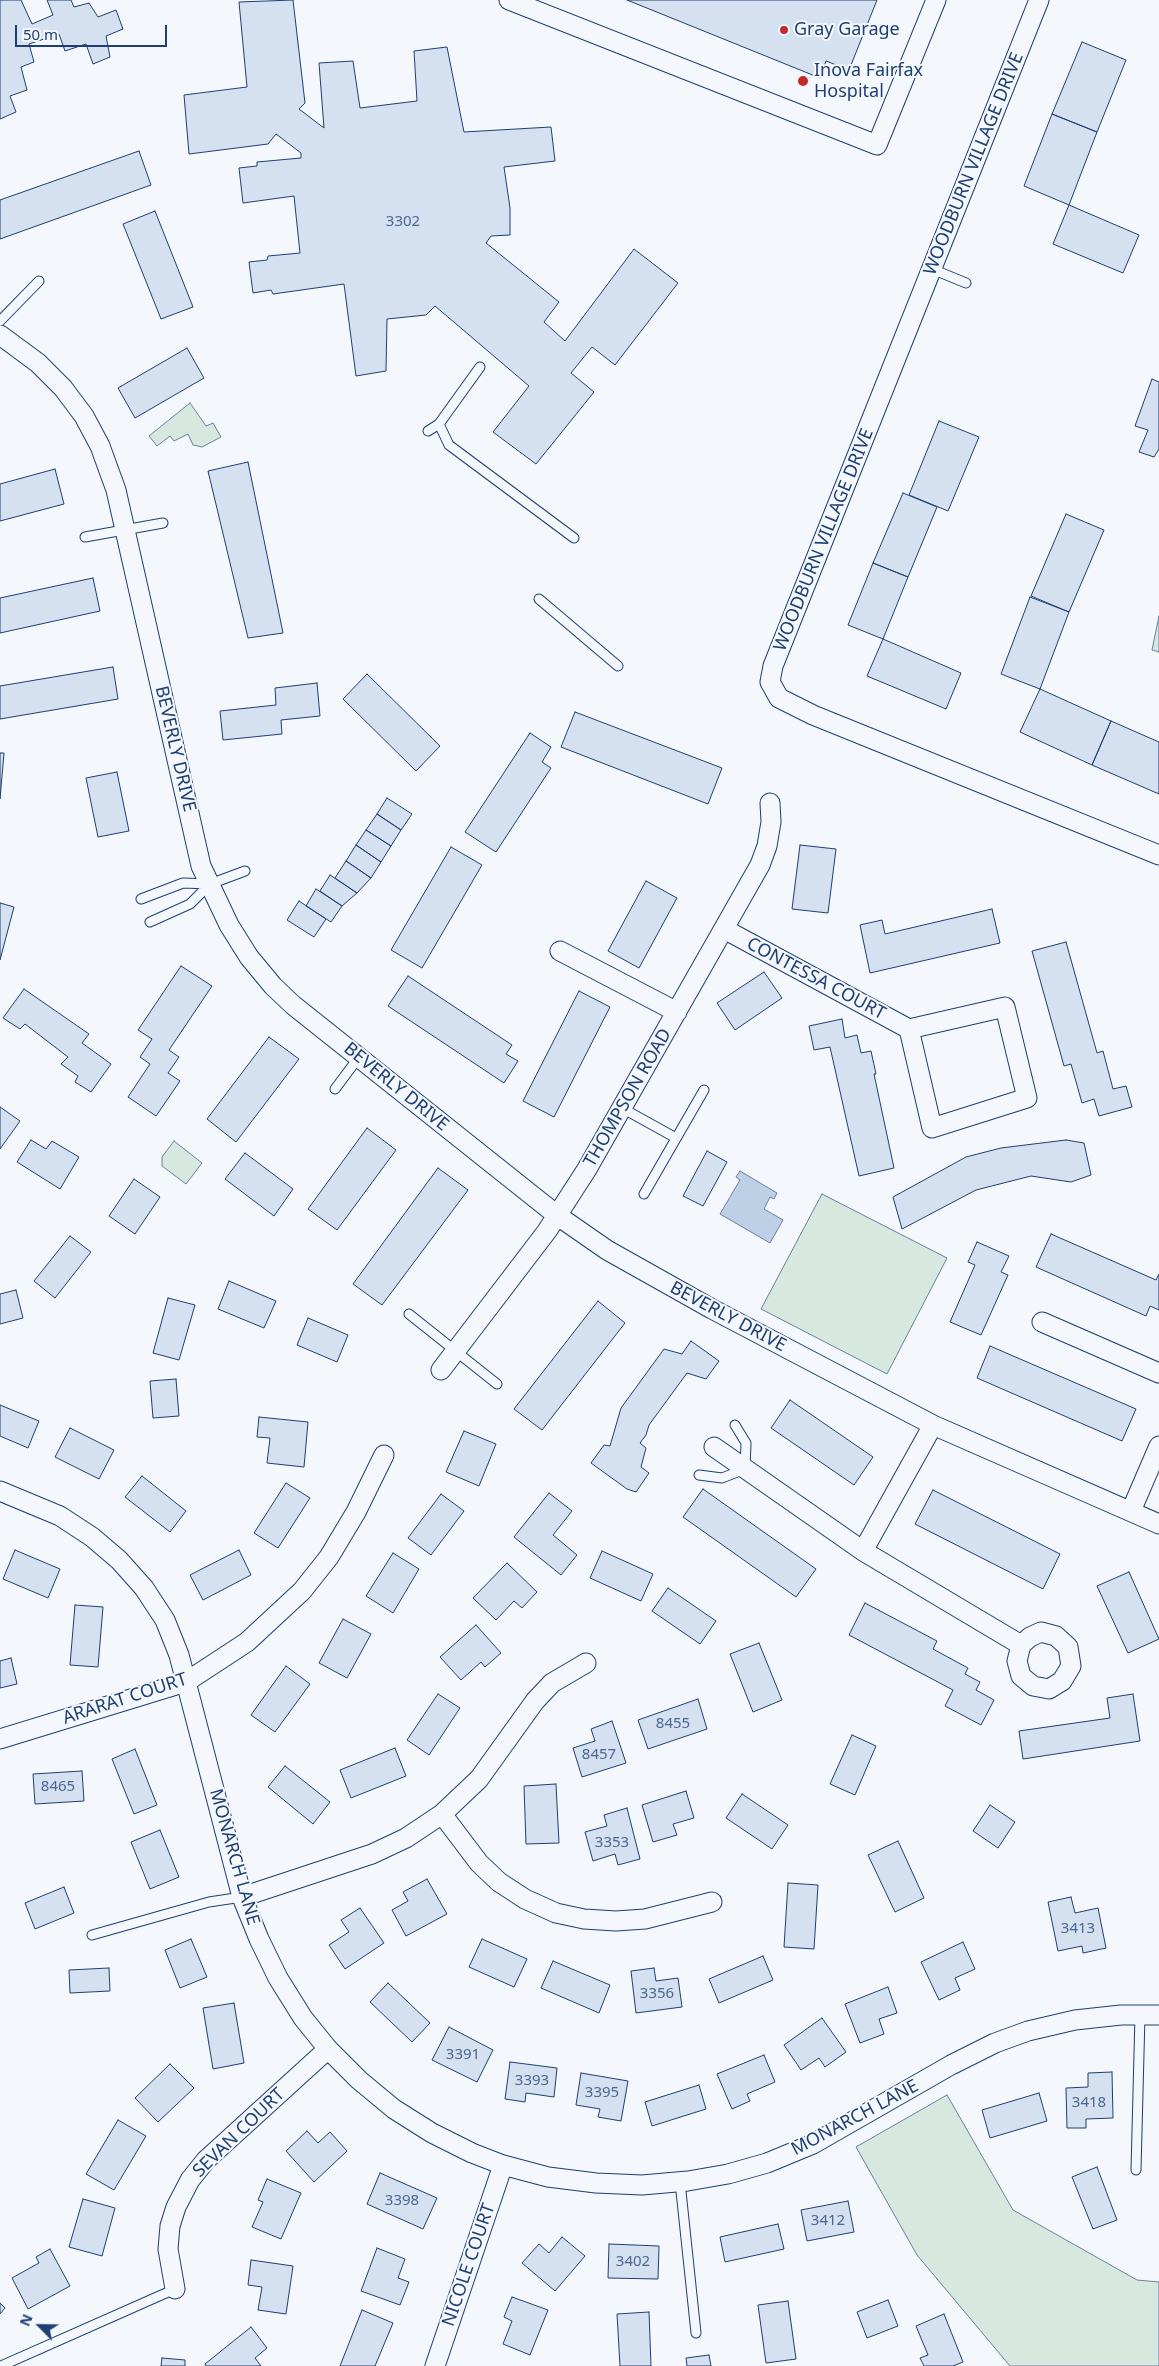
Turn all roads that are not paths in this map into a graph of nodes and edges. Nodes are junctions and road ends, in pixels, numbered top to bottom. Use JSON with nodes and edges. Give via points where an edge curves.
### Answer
{"nodes":[{"id":1,"x":509,"y":0,"type":"edge"},
{"id":2,"x":936,"y":0,"type":"edge"},
{"id":3,"x":1039,"y":0,"type":"edge"},
{"id":4,"x":932,"y":269,"type":"junction"},
{"id":5,"x":40,"y":281,"type":"dead end"},
{"id":6,"x":966,"y":283,"type":"dead end"},
{"id":7,"x":1,"y":334,"type":"edge"},
{"id":8,"x":480,"y":367,"type":"dead end"},
{"id":9,"x":439,"y":424,"type":"junction"},
{"id":10,"x":428,"y":431,"type":"dead end"},
{"id":11,"x":163,"y":523,"type":"dead end"},
{"id":12,"x":125,"y":529,"type":"junction"},
{"id":13,"x":86,"y":537,"type":"dead end"},
{"id":14,"x":574,"y":538,"type":"dead end"},
{"id":15,"x":539,"y":599,"type":"dead end"},
{"id":16,"x":618,"y":666,"type":"dead end"},
{"id":17,"x":770,"y":803,"type":"dead end"},
{"id":18,"x":1159,"y":855,"type":"edge"},
{"id":19,"x":245,"y":871,"type":"dead end"},
{"id":20,"x":210,"y":884,"type":"junction"},
{"id":21,"x":141,"y":899,"type":"dead end"},
{"id":22,"x":150,"y":922,"type":"dead end"},
{"id":23,"x":724,"y":929,"type":"junction"},
{"id":24,"x":560,"y":951,"type":"dead end"},
{"id":25,"x":677,"y":1012,"type":"junction"},
{"id":26,"x":909,"y":1030,"type":"junction"},
{"id":27,"x":359,"y":1057,"type":"junction"},
{"id":28,"x":335,"y":1088,"type":"dead end"},
{"id":29,"x":704,"y":1090,"type":"dead end"},
{"id":30,"x":622,"y":1108,"type":"junction"},
{"id":31,"x":676,"y":1138,"type":"junction"},
{"id":32,"x":644,"y":1194,"type":"dead end"},
{"id":33,"x":558,"y":1216,"type":"junction"},
{"id":34,"x":409,"y":1314,"type":"dead end"},
{"id":35,"x":1042,"y":1322,"type":"dead end"},
{"id":36,"x":455,"y":1350,"type":"junction"},
{"id":37,"x":441,"y":1370,"type":"dead end"},
{"id":38,"x":1159,"y":1373,"type":"edge"},
{"id":39,"x":497,"y":1384,"type":"dead end"},
{"id":40,"x":735,"y":1425,"type":"dead end"},
{"id":41,"x":933,"y":1425,"type":"junction"},
{"id":42,"x":1159,"y":1446,"type":"edge"},
{"id":43,"x":714,"y":1447,"type":"dead end"},
{"id":44,"x":384,"y":1455,"type":"dead end"},
{"id":45,"x":746,"y":1469,"type":"junction"},
{"id":46,"x":699,"y":1474,"type":"dead end"},
{"id":47,"x":0,"y":1490,"type":"edge"},
{"id":48,"x":1131,"y":1511,"type":"junction"},
{"id":49,"x":1159,"y":1524,"type":"edge"},
{"id":50,"x":863,"y":1551,"type":"junction"},
{"id":51,"x":1021,"y":1645,"type":"dead end"},
{"id":52,"x":586,"y":1663,"type":"dead end"},
{"id":53,"x":186,"y":1682,"type":"junction"},
{"id":54,"x":0,"y":1739,"type":"edge"},
{"id":55,"x":442,"y":1814,"type":"junction"},
{"id":56,"x":242,"y":1897,"type":"junction"},
{"id":57,"x":712,"y":1902,"type":"dead end"},
{"id":58,"x":92,"y":1935,"type":"dead end"},
{"id":59,"x":1140,"y":2015,"type":"junction"},
{"id":60,"x":1159,"y":2015,"type":"edge"},
{"id":61,"x":328,"y":2049,"type":"junction"},
{"id":62,"x":503,"y":2164,"type":"junction"},
{"id":63,"x":1136,"y":2170,"type":"dead end"},
{"id":64,"x":680,"y":2182,"type":"junction"},
{"id":65,"x":175,"y":2289,"type":"joint"},
{"id":66,"x":696,"y":2333,"type":"dead end"},
{"id":67,"x":1,"y":2366,"type":"edge"},
{"id":68,"x":434,"y":2366,"type":"edge"}],
"edges":[{"from":1,"to":2,"type":"street","via":[[877,145]]},
{"from":3,"to":4,"type":"street","name":"WOODBURN VILLAGE DRIVE"},
{"from":4,"to":6,"type":"lane"},
{"from":4,"to":18,"type":"street","name":"WOODBURN VILLAGE DRIVE","via":[[773,666],[770,682],[779,698],[813,715]]},
{"from":5,"to":7,"type":"lane"},
{"from":7,"to":12,"type":"street","name":"BEVERLY DRIVE","via":[[38,363],[84,416],[100,446],[116,490]]},
{"from":8,"to":9,"type":"lane"},
{"from":9,"to":10,"type":"lane"},
{"from":9,"to":14,"type":"lane","via":[[449,445]]},
{"from":11,"to":12,"type":"lane"},
{"from":12,"to":13,"type":"lane"},
{"from":12,"to":20,"type":"street","name":"BEVERLY DRIVE","via":[[201,866]]},
{"from":15,"to":16,"type":"lane"},
{"from":17,"to":23,"type":"street","name":"THOMPSON ROAD","via":[[767,846],[760,865]]},
{"from":19,"to":20,"type":"lane"},
{"from":20,"to":21,"type":"lane","via":[[183,883]]},
{"from":20,"to":22,"type":"lane","via":[[190,904]]},
{"from":20,"to":27,"type":"street","name":"BEVERLY DRIVE","via":[[229,925],[273,986]]},
{"from":23,"to":25,"type":"street","name":"THOMPSON ROAD"},
{"from":23,"to":26,"type":"street","name":"CONTESSA COURT"},
{"from":24,"to":25,"type":"street"},
{"from":25,"to":30,"type":"street","name":"THOMPSON ROAD"},
{"from":26,"to":26,"type":"street","via":[[1005,1007],[1027,1098],[932,1128]]},
{"from":27,"to":28,"type":"lane"},
{"from":27,"to":33,"type":"street","name":"BEVERLY DRIVE"},
{"from":29,"to":31,"type":"lane"},
{"from":30,"to":31,"type":"lane"},
{"from":30,"to":33,"type":"street","name":"THOMPSON ROAD"},
{"from":31,"to":32,"type":"lane"},
{"from":33,"to":36,"type":"street","name":"THOMPSON ROAD"},
{"from":33,"to":41,"type":"street","name":"BEVERLY DRIVE","via":[[606,1250]]},
{"from":34,"to":36,"type":"lane"},
{"from":35,"to":38,"type":"street"},
{"from":36,"to":37,"type":"street","name":"THOMPSON ROAD"},
{"from":36,"to":39,"type":"lane"},
{"from":40,"to":45,"type":"lane","via":[[746,1443]]},
{"from":41,"to":48,"type":"street","name":"BEVERLY DRIVE"},
{"from":41,"to":50,"type":"street"},
{"from":42,"to":48,"type":"street"},
{"from":43,"to":45,"type":"street"},
{"from":44,"to":53,"type":"street","name":"ARARAT COURT","via":[[329,1558],[302,1591],[247,1642]]},
{"from":45,"to":46,"type":"lane","via":[[722,1478]]},
{"from":45,"to":50,"type":"street"},
{"from":47,"to":53,"type":"street","name":"MONARCH LANE","via":[[60,1516],[119,1560],[144,1588],[165,1620]]},
{"from":48,"to":49,"type":"street","name":"BEVERLY DRIVE"},
{"from":50,"to":51,"type":"street"},
{"from":52,"to":55,"type":"street","via":[[552,1683],[535,1701],[479,1779]]},
{"from":53,"to":54,"type":"street","name":"ARARAT COURT"},
{"from":53,"to":56,"type":"street","name":"MONARCH LANE"},
{"from":55,"to":56,"type":"street","via":[[406,1838],[372,1854]]},
{"from":55,"to":57,"type":"street","via":[[478,1863],[499,1882],[525,1899],[556,1913],[584,1919],[645,1919]]},
{"from":56,"to":58,"type":"lane","via":[[209,1902]]},
{"from":56,"to":61,"type":"street","name":"MONARCH LANE","via":[[278,1978],[303,2018]]},
{"from":59,"to":60,"type":"street","name":"MONARCH LANE"},
{"from":59,"to":63,"type":"lane"},
{"from":59,"to":64,"type":"street","name":"MONARCH LANE","via":[[1075,2020],[1028,2031],[995,2043],[952,2065],[813,2144],[767,2163]]},
{"from":61,"to":62,"type":"street","name":"MONARCH LANE","via":[[394,2109],[432,2132]]},
{"from":61,"to":65,"type":"street","name":"SEVAN COURT","via":[[206,2160],[190,2180],[170,2226],[168,2249]]},
{"from":62,"to":64,"type":"street","name":"MONARCH LANE","via":[[548,2177],[596,2184]]},
{"from":62,"to":68,"type":"street","name":"NICOLE COURT"},
{"from":64,"to":66,"type":"lane"},
{"from":65,"to":67,"type":"lane"}]}
